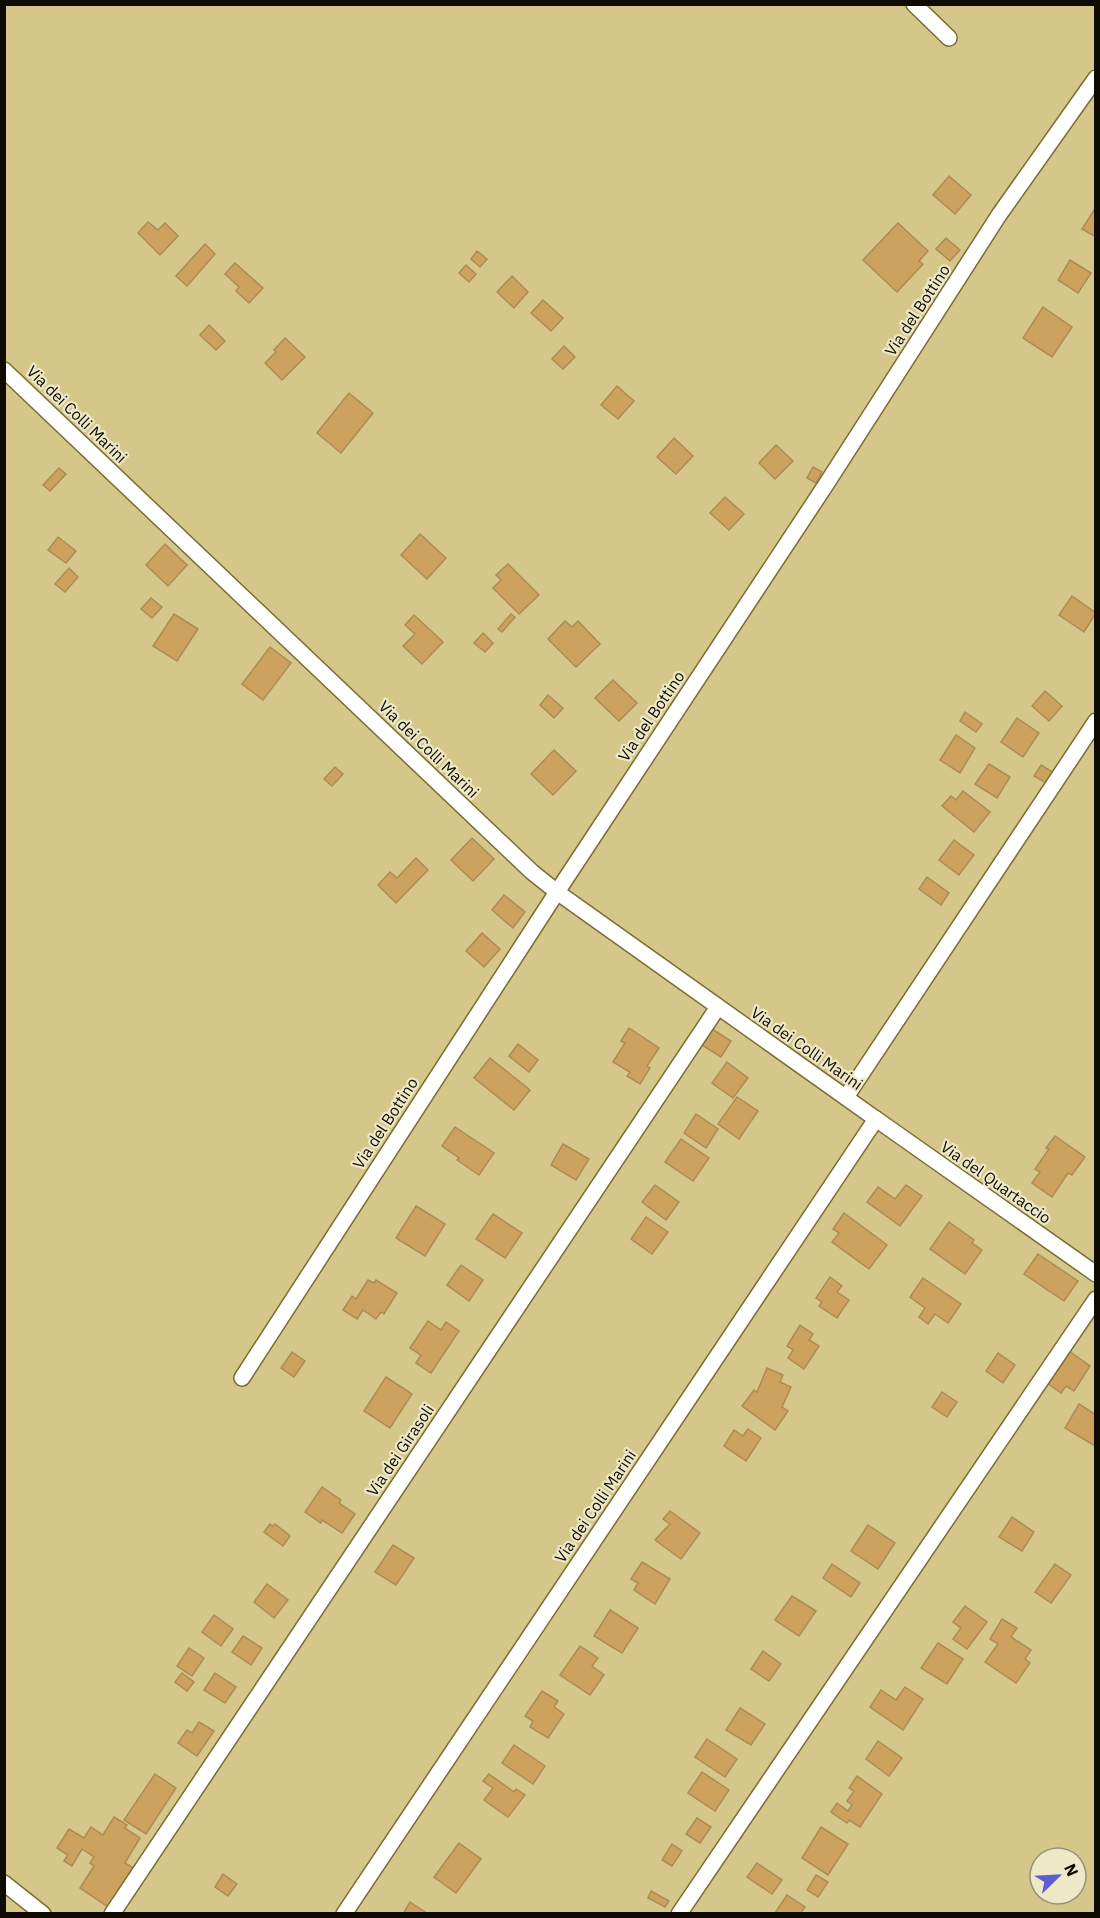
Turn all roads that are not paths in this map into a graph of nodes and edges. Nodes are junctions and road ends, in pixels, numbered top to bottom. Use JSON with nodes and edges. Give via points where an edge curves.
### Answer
{"nodes":[{"id":1,"x":914,"y":4,"type":"edge"},
{"id":2,"x":949,"y":38,"type":"dead end"},
{"id":3,"x":1095,"y":78,"type":"edge"},
{"id":4,"x":4,"y":370,"type":"edge"},
{"id":5,"x":1095,"y":721,"type":"edge"},
{"id":6,"x":557,"y":892,"type":"junction"},
{"id":7,"x":718,"y":1006,"type":"junction"},
{"id":8,"x":846,"y":1098,"type":"junction"},
{"id":9,"x":876,"y":1119,"type":"junction"},
{"id":10,"x":1095,"y":1274,"type":"edge"},
{"id":11,"x":1095,"y":1299,"type":"edge"},
{"id":12,"x":242,"y":1378,"type":"dead end"},
{"id":13,"x":4,"y":1883,"type":"edge"},
{"id":14,"x":43,"y":1914,"type":"edge"},
{"id":15,"x":112,"y":1914,"type":"edge"},
{"id":16,"x":344,"y":1914,"type":"edge"},
{"id":17,"x":679,"y":1914,"type":"edge"}],
"edges":[{"from":1,"to":2,"type":"street"},
{"from":3,"to":6,"type":"street","name":"Via del Bottino","via":[[999,215]]},
{"from":4,"to":6,"type":"street","name":"Via dei Colli Marini"},
{"from":5,"to":8,"type":"street"},
{"from":6,"to":7,"type":"street","name":"Via dei Colli Marini"},
{"from":6,"to":12,"type":"street","name":"Via del Bottino"},
{"from":7,"to":8,"type":"street","name":"Via dei Colli Marini"},
{"from":7,"to":15,"type":"street","name":"Via dei Girasoli"},
{"from":8,"to":9,"type":"street","name":"Via dei Colli Marini"},
{"from":9,"to":10,"type":"street","name":"Via del Quartaccio"},
{"from":9,"to":16,"type":"street","name":"Via dei Colli Marini"},
{"from":11,"to":17,"type":"street"},
{"from":13,"to":14,"type":"street"}]}
